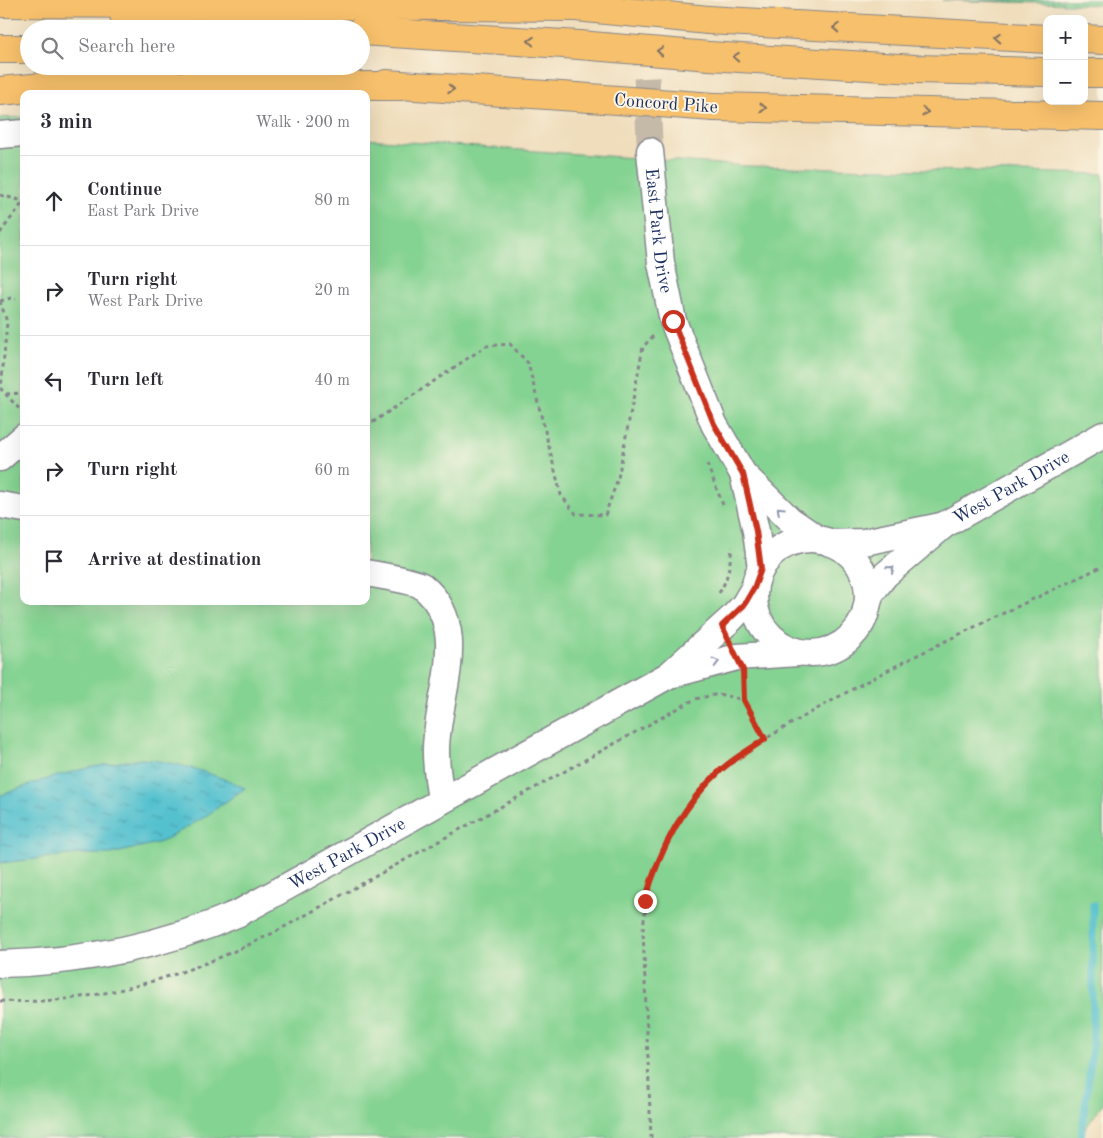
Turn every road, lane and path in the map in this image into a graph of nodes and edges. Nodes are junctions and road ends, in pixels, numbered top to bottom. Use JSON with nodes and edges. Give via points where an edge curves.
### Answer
{"nodes":[{"id":1,"x":0,"y":3,"type":"edge"},
{"id":2,"x":564,"y":3,"type":"edge"},
{"id":3,"x":0,"y":8,"type":"edge"},
{"id":4,"x":190,"y":20,"type":"edge"},
{"id":5,"x":370,"y":32,"type":"edge"},
{"id":6,"x":1043,"y":39,"type":"edge"},
{"id":7,"x":1088,"y":39,"type":"edge"},
{"id":8,"x":1103,"y":40,"type":"edge"},
{"id":9,"x":0,"y":49,"type":"edge"},
{"id":10,"x":20,"y":49,"type":"edge"},
{"id":11,"x":1043,"y":72,"type":"edge"},
{"id":12,"x":1088,"y":73,"type":"edge"},
{"id":13,"x":1103,"y":73,"type":"edge"},
{"id":14,"x":307,"y":75,"type":"edge"},
{"id":15,"x":402,"y":86,"type":"junction"},
{"id":16,"x":0,"y":91,"type":"edge"},
{"id":17,"x":1103,"y":116,"type":"edge"},
{"id":18,"x":20,"y":133,"type":"edge"},
{"id":19,"x":0,"y":135,"type":"edge"},
{"id":20,"x":650,"y":151,"type":"tunnel mouth"},
{"id":21,"x":0,"y":195,"type":"edge"},
{"id":22,"x":20,"y":200,"type":"edge"},
{"id":23,"x":20,"y":205,"type":"edge"},
{"id":24,"x":0,"y":221,"type":"edge"},
{"id":25,"x":5,"y":224,"type":"junction"},
{"id":26,"x":0,"y":233,"type":"edge"},
{"id":27,"x":16,"y":299,"type":"dead end"},
{"id":28,"x":0,"y":301,"type":"edge"},
{"id":29,"x":658,"y":343,"type":"dead end"},
{"id":30,"x":20,"y":393,"type":"edge"},
{"id":31,"x":5,"y":394,"type":"junction"},
{"id":32,"x":20,"y":409,"type":"edge"},
{"id":33,"x":370,"y":424,"type":"edge"},
{"id":34,"x":1103,"y":435,"type":"edge"},
{"id":35,"x":20,"y":440,"type":"edge"},
{"id":36,"x":703,"y":456,"type":"dead end"},
{"id":37,"x":0,"y":458,"type":"edge"},
{"id":38,"x":743,"y":474,"type":"junction"},
{"id":39,"x":0,"y":504,"type":"edge"},
{"id":40,"x":20,"y":508,"type":"edge"},
{"id":41,"x":725,"y":509,"type":"dead end"},
{"id":42,"x":944,"y":525,"type":"junction"},
{"id":43,"x":732,"y":541,"type":"dead end"},
{"id":44,"x":824,"y":542,"type":"junction"},
{"id":45,"x":1103,"y":566,"type":"edge"},
{"id":46,"x":370,"y":574,"type":"edge"},
{"id":47,"x":758,"y":579,"type":"junction"},
{"id":48,"x":866,"y":610,"type":"junction"},
{"id":49,"x":722,"y":626,"type":"junction"},
{"id":50,"x":805,"y":653,"type":"junction"},
{"id":51,"x":737,"y":657,"type":"junction"},
{"id":52,"x":668,"y":675,"type":"junction"},
{"id":53,"x":765,"y":739,"type":"junction"},
{"id":54,"x":441,"y":801,"type":"junction"},
{"id":55,"x":0,"y":964,"type":"edge"},
{"id":56,"x":651,"y":1138,"type":"edge"}],
"edges":[{"from":1,"to":2,"type":"main road"},
{"from":6,"to":2,"type":"main road","one_way":true,"bridge":true,"via":[[708,20]]},
{"from":3,"to":4,"type":"main road"},
{"from":11,"to":5,"type":"main road","one_way":true,"bridge":true,"via":[[915,69]]},
{"from":7,"to":8,"type":"main road"},
{"from":9,"to":10,"type":"main road"},
{"from":12,"to":13,"type":"main road"},
{"from":14,"to":15,"type":"main road","name":"Concord Pike"},
{"from":15,"to":16,"type":"main road","via":[[53,86]]},
{"from":15,"to":17,"type":"main road","name":"Concord Pike","one_way":true,"bridge":true,"via":[[714,107]]},
{"from":18,"to":19,"type":"street"},
{"from":20,"to":38,"type":"street","name":"East Park Drive","via":[[661,263],[673,321],[714,424]]},
{"from":21,"to":22,"type":"path"},
{"from":23,"to":25,"type":"path"},
{"from":24,"to":25,"type":"path"},
{"from":25,"to":26,"type":"path"},
{"from":27,"to":28,"type":"path"},
{"from":28,"to":31,"type":"path","via":[[7,322],[1,389]]},
{"from":29,"to":33,"type":"path","via":[[655,334],[643,347],[618,478],[604,516],[576,514],[561,495],[528,363],[510,344],[486,346]]},
{"from":30,"to":31,"type":"path"},
{"from":31,"to":32,"type":"path"},
{"from":34,"to":42,"type":"street","name":"West Park Drive"},
{"from":35,"to":37,"type":"street"},
{"from":36,"to":41,"type":"path"},
{"from":44,"to":38,"type":"street","name":"East Park Drive","one_way":true,"via":[[790,520]]},
{"from":38,"to":47,"type":"street","name":"East Park Drive","via":[[756,531]]},
{"from":39,"to":40,"type":"street"},
{"from":42,"to":44,"type":"street","name":"West Park Drive","via":[[864,542]]},
{"from":48,"to":42,"type":"street","name":"West Park Drive","one_way":true,"via":[[872,593],[885,575]]},
{"from":43,"to":49,"type":"path","via":[[730,565],[723,588],[709,608]]},
{"from":44,"to":47,"type":"street","via":[[799,540],[790,543],[773,554]]},
{"from":44,"to":48,"type":"street","via":[[845,551],[861,570],[866,585]]},
{"from":45,"to":53,"type":"path","via":[[883,671]]},
{"from":46,"to":54,"type":"street","via":[[421,585],[440,608],[450,636],[436,751]]},
{"from":47,"to":49,"type":"street","name":"West Park Drive","via":[[744,605]]},
{"from":47,"to":50,"type":"street","via":[[757,616],[766,632],[788,649]]},
{"from":48,"to":50,"type":"street","via":[[856,630],[840,645],[820,653]]},
{"from":49,"to":52,"type":"street","name":"West Park Drive"},
{"from":50,"to":51,"type":"street","name":"West Park Drive"},
{"from":52,"to":51,"type":"street","name":"West Park Drive","one_way":true},
{"from":51,"to":53,"type":"path","via":[[743,670],[744,700]]},
{"from":52,"to":54,"type":"street","name":"West Park Drive"},
{"from":53,"to":56,"type":"path","via":[[722,769],[695,797],[676,824],[653,873],[645,901],[643,930]]},
{"from":54,"to":55,"type":"street","name":"West Park Drive","via":[[261,901],[207,927],[84,958]]}]}
